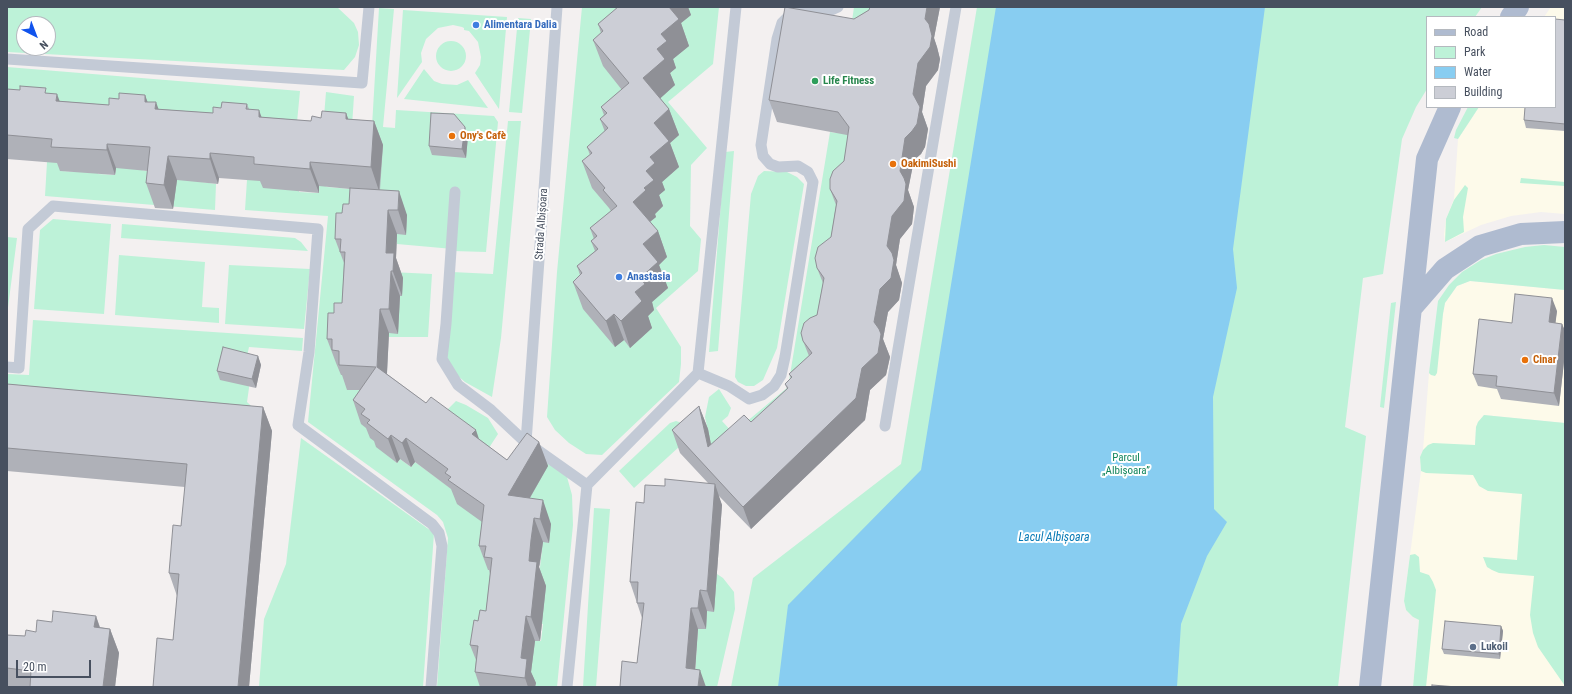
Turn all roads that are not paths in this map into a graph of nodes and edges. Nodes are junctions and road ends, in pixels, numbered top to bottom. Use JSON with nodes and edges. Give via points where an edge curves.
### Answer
{"nodes":[{"id":1,"x":369,"y":7,"type":"edge"},
{"id":2,"x":557,"y":7,"type":"edge"},
{"id":3,"x":736,"y":7,"type":"edge"},
{"id":4,"x":838,"y":7,"type":"edge"},
{"id":5,"x":956,"y":7,"type":"edge"},
{"id":6,"x":1518,"y":7,"type":"edge"},
{"id":7,"x":1512,"y":16,"type":"edge"},
{"id":8,"x":7,"y":59,"type":"edge"},
{"id":9,"x":1450,"y":108,"type":"edge"},
{"id":10,"x":455,"y":192,"type":"dead end"},
{"id":11,"x":1565,"y":232,"type":"edge"},
{"id":12,"x":1412,"y":307,"type":"junction"},
{"id":13,"x":7,"y":367,"type":"edge"},
{"id":14,"x":698,"y":374,"type":"junction"},
{"id":15,"x":885,"y":426,"type":"dead end"},
{"id":16,"x":526,"y":442,"type":"junction"},
{"id":17,"x":587,"y":485,"type":"junction"},
{"id":18,"x":431,"y":687,"type":"edge"},
{"id":19,"x":567,"y":687,"type":"edge"},
{"id":20,"x":1370,"y":687,"type":"edge"}],
"edges":[{"from":1,"to":8,"type":"lane","via":[[362,83]]},
{"from":2,"to":16,"type":"lane","name":"Strada Albișoara"},
{"from":3,"to":14,"type":"lane"},
{"from":4,"to":14,"type":"lane","via":[[829,11],[798,10],[782,23],[777,39],[761,145],[763,156],[770,164],[778,167],[798,166],[808,172],[814,182],[781,375],[774,386],[762,395],[749,399],[729,386]]},
{"from":5,"to":15,"type":"lane"},
{"from":6,"to":7,"type":"main road"},
{"from":9,"to":12,"type":"main road","via":[[1427,159]]},
{"from":10,"to":16,"type":"lane","via":[[442,359],[458,385],[491,410]]},
{"from":11,"to":12,"type":"main road","via":[[1521,234],[1480,246],[1445,270]]},
{"from":12,"to":20,"type":"main road"},
{"from":13,"to":18,"type":"lane","via":[[19,368],[28,228],[53,206],[318,229],[309,352],[298,425],[432,524],[439,533],[442,546]]},
{"from":14,"to":17,"type":"lane"},
{"from":16,"to":17,"type":"lane"},
{"from":17,"to":19,"type":"lane"}]}
